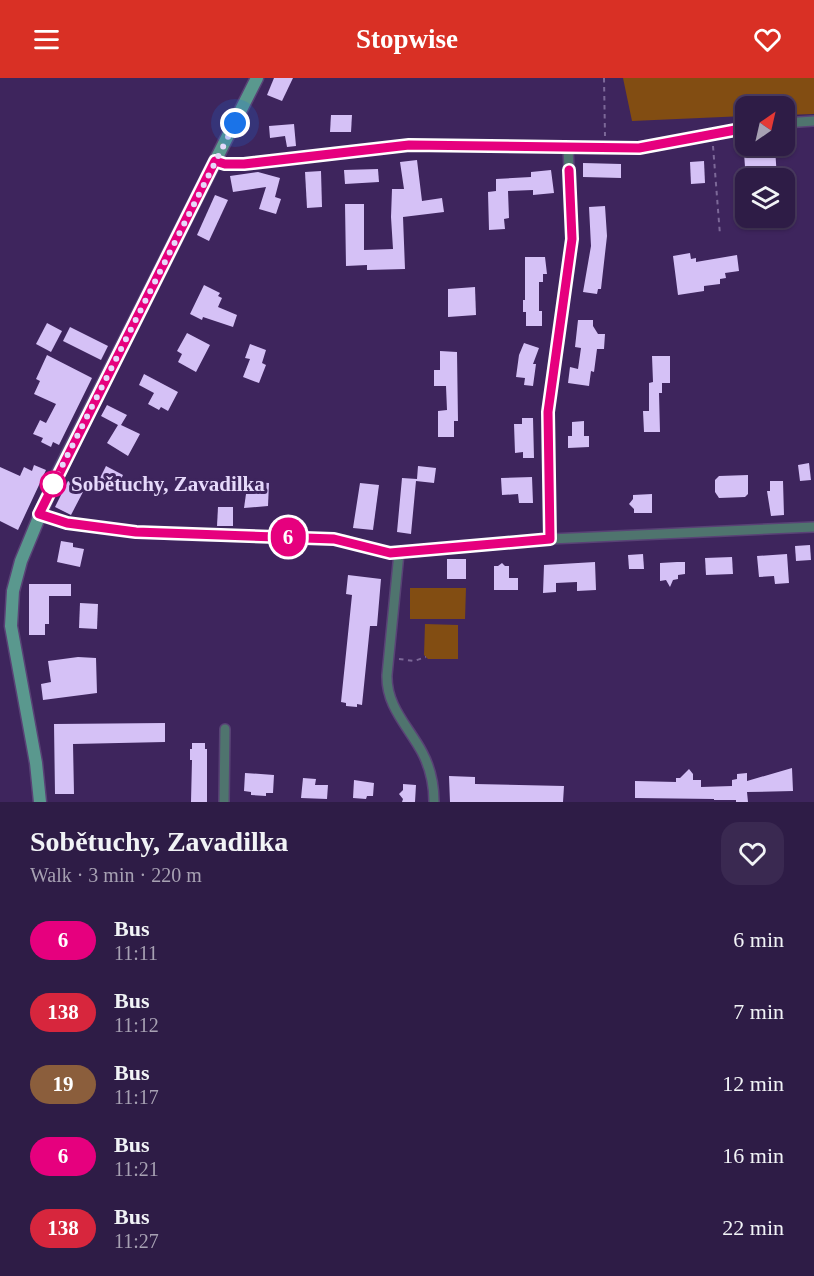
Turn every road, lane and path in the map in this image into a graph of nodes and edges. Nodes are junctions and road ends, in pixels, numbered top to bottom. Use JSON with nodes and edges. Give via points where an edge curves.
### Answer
{"nodes":[{"id":1,"x":257,"y":78,"type":"edge"},
{"id":2,"x":604,"y":78,"type":"edge"},
{"id":3,"x":814,"y":121,"type":"edge"},
{"id":4,"x":795,"y":122,"type":"edge"},
{"id":5,"x":735,"y":130,"type":"edge"},
{"id":6,"x":711,"y":134,"type":"junction"},
{"id":7,"x":568,"y":147,"type":"junction"},
{"id":8,"x":605,"y":148,"type":"junction"},
{"id":9,"x":215,"y":161,"type":"junction"},
{"id":10,"x":720,"y":235,"type":"dead end"},
{"id":11,"x":39,"y":514,"type":"junction"},
{"id":12,"x":814,"y":527,"type":"edge"},
{"id":13,"x":550,"y":539,"type":"junction"},
{"id":14,"x":399,"y":553,"type":"junction"},
{"id":15,"x":389,"y":657,"type":"junction"},
{"id":16,"x":426,"y":657,"type":"dead end"},
{"id":17,"x":225,"y":729,"type":"dead end"},
{"id":18,"x":40,"y":802,"type":"edge"},
{"id":19,"x":224,"y":802,"type":"edge"},
{"id":20,"x":434,"y":802,"type":"edge"}],
"edges":[{"from":1,"to":9,"type":"street"},
{"from":2,"to":8,"type":"path"},
{"from":3,"to":4,"type":"street"},
{"from":5,"to":6,"type":"street"},
{"from":6,"to":8,"type":"street","via":[[650,147]]},
{"from":6,"to":10,"type":"path"},
{"from":7,"to":8,"type":"street"},
{"from":7,"to":9,"type":"street","via":[[409,145],[244,164]]},
{"from":7,"to":13,"type":"street","via":[[572,239],[549,402]]},
{"from":9,"to":11,"type":"street"},
{"from":11,"to":14,"type":"street","via":[[67,523],[136,532],[344,540]]},
{"from":11,"to":18,"type":"street","via":[[18,569],[11,610]]},
{"from":12,"to":13,"type":"street"},
{"from":13,"to":14,"type":"street"},
{"from":14,"to":15,"type":"street"},
{"from":15,"to":16,"type":"path","via":[[412,661]]},
{"from":15,"to":20,"type":"street","via":[[389,695],[427,761]]},
{"from":17,"to":19,"type":"street"}]}
